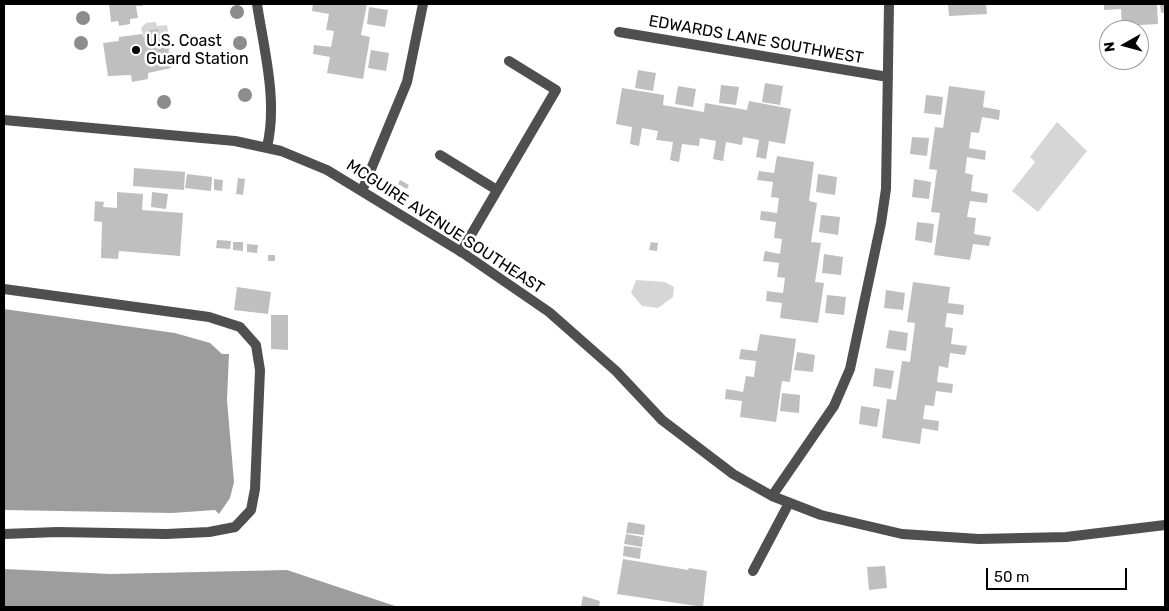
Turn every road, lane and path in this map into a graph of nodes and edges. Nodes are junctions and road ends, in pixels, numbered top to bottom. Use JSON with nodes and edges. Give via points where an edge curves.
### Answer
{"nodes":[{"id":1,"x":258,"y":4,"type":"edge"},
{"id":2,"x":423,"y":4,"type":"edge"},
{"id":3,"x":889,"y":4,"type":"edge"},
{"id":4,"x":619,"y":32,"type":"dead end"},
{"id":5,"x":509,"y":61,"type":"dead end"},
{"id":6,"x":888,"y":77,"type":"junction"},
{"id":7,"x":4,"y":120,"type":"edge"},
{"id":8,"x":266,"y":147,"type":"junction"},
{"id":9,"x":440,"y":155,"type":"dead end"},
{"id":10,"x":497,"y":190,"type":"junction"},
{"id":11,"x":362,"y":191,"type":"junction"},
{"id":12,"x":461,"y":252,"type":"junction"},
{"id":13,"x":4,"y":289,"type":"edge"},
{"id":14,"x":772,"y":496,"type":"junction"},
{"id":15,"x":789,"y":503,"type":"junction"},
{"id":16,"x":1165,"y":525,"type":"edge"},
{"id":17,"x":4,"y":534,"type":"edge"},
{"id":18,"x":753,"y":571,"type":"dead end"}],
"edges":[{"from":1,"to":8,"type":"street","via":[[271,103]]},
{"from":2,"to":11,"type":"street","via":[[407,82]]},
{"from":3,"to":6,"type":"street"},
{"from":4,"to":6,"type":"street","name":"EDWARDS LANE SOUTHWEST"},
{"from":5,"to":10,"type":"street","via":[[556,90]]},
{"from":6,"to":14,"type":"street","via":[[884,202],[850,368],[834,406]]},
{"from":7,"to":8,"type":"street","name":"MCGUIRE AVENUE SOUTHEAST","via":[[206,136]]},
{"from":8,"to":11,"type":"street","name":"MCGUIRE AVENUE SOUTHEAST","via":[[327,170]]},
{"from":9,"to":10,"type":"street"},
{"from":10,"to":12,"type":"street"},
{"from":11,"to":12,"type":"street","name":"MCGUIRE AVENUE SOUTHEAST"},
{"from":12,"to":14,"type":"street","name":"MCGUIRE AVENUE SOUTHEAST","via":[[569,329],[616,371],[662,420],[700,450]]},
{"from":13,"to":17,"type":"street","via":[[209,317],[240,327],[256,345],[260,370],[255,489],[251,510],[235,527],[166,534]]},
{"from":14,"to":15,"type":"street","name":"MCGUIRE AVENUE SOUTHEAST"},
{"from":15,"to":16,"type":"street","name":"MCGUIRE AVENUE SOUTHEAST","via":[[861,526],[944,538],[1066,537]]},
{"from":15,"to":18,"type":"street"}]}
